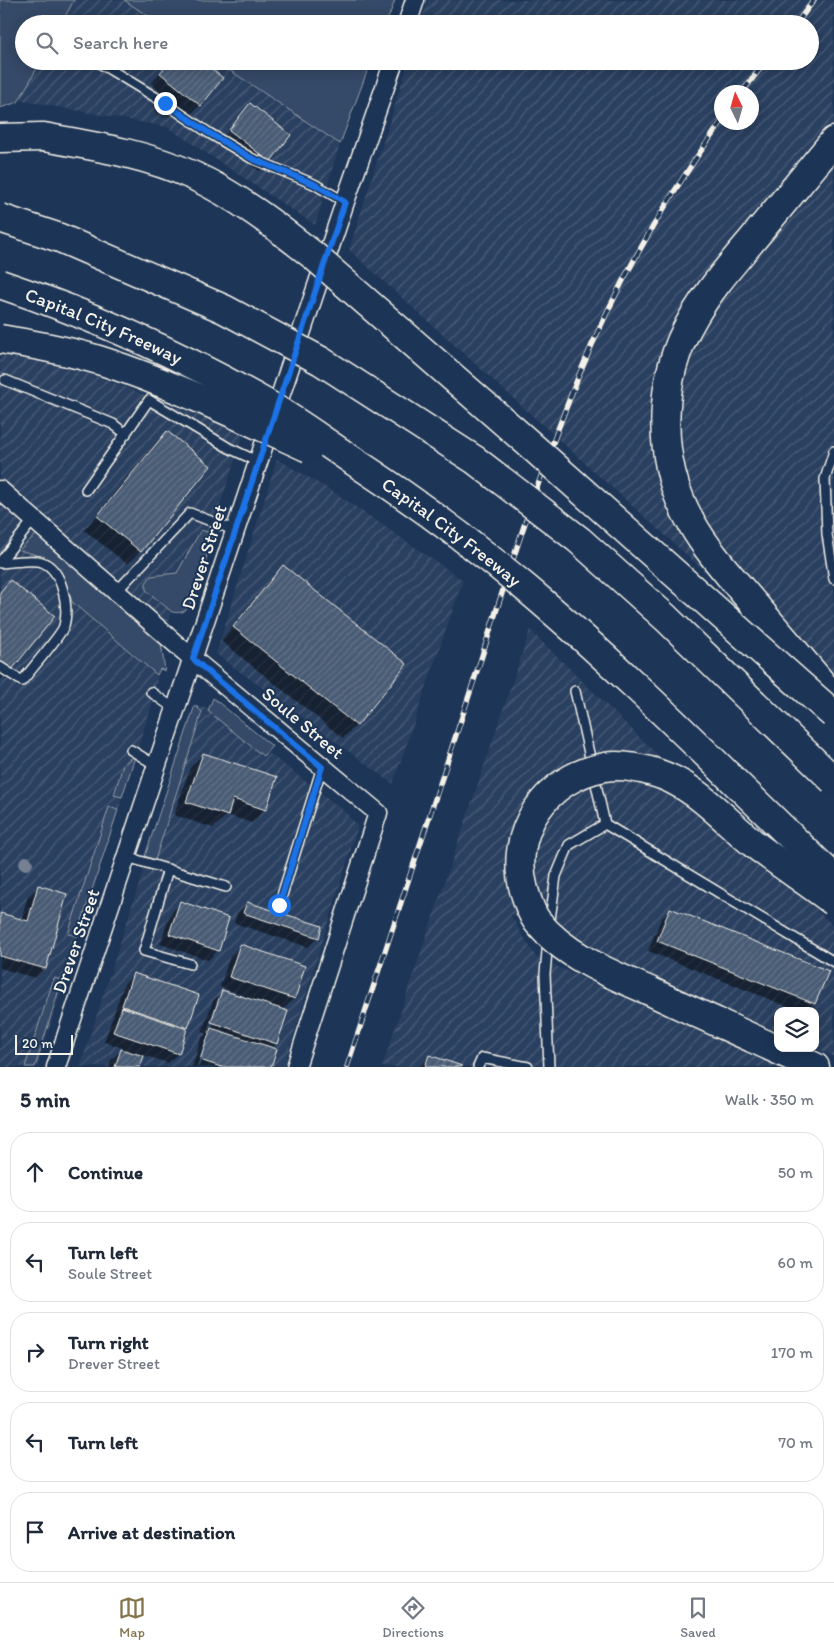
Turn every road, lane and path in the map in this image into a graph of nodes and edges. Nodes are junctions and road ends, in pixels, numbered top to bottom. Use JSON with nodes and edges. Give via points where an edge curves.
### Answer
{"nodes":[{"id":1,"x":415,"y":0,"type":"edge"},
{"id":2,"x":410,"y":15,"type":"edge"},
{"id":3,"x":110,"y":70,"type":"edge"},
{"id":4,"x":391,"y":70,"type":"edge"},
{"id":5,"x":0,"y":138,"type":"edge"},
{"id":6,"x":834,"y":141,"type":"edge"},
{"id":7,"x":345,"y":202,"type":"junction"},
{"id":8,"x":0,"y":218,"type":"edge"},
{"id":9,"x":0,"y":284,"type":"edge"},
{"id":10,"x":0,"y":339,"type":"edge"},
{"id":11,"x":5,"y":380,"type":"dead end"},
{"id":12,"x":126,"y":434,"type":"junction"},
{"id":13,"x":834,"y":451,"type":"edge"},
{"id":14,"x":259,"y":462,"type":"junction"},
{"id":15,"x":390,"y":486,"type":"junction"},
{"id":16,"x":0,"y":490,"type":"edge"},
{"id":17,"x":86,"y":490,"type":"dead end"},
{"id":18,"x":34,"y":519,"type":"junction"},
{"id":19,"x":236,"y":531,"type":"junction"},
{"id":20,"x":0,"y":563,"type":"edge"},
{"id":21,"x":834,"y":579,"type":"edge"},
{"id":22,"x":116,"y":592,"type":"junction"},
{"id":23,"x":193,"y":659,"type":"junction"},
{"id":24,"x":0,"y":667,"type":"edge"},
{"id":25,"x":575,"y":690,"type":"dead end"},
{"id":26,"x":151,"y":692,"type":"dead end"},
{"id":27,"x":834,"y":698,"type":"edge"},
{"id":28,"x":176,"y":710,"type":"junction"},
{"id":29,"x":834,"y":715,"type":"edge"},
{"id":30,"x":131,"y":750,"type":"dead end"},
{"id":31,"x":157,"y":766,"type":"junction"},
{"id":32,"x":322,"y":767,"type":"junction"},
{"id":33,"x":834,"y":781,"type":"edge"},
{"id":34,"x":605,"y":824,"type":"junction"},
{"id":35,"x":126,"y":857,"type":"junction"},
{"id":36,"x":168,"y":869,"type":"junction"},
{"id":37,"x":834,"y":878,"type":"edge"},
{"id":38,"x":226,"y":887,"type":"dead end"},
{"id":39,"x":834,"y":902,"type":"edge"},
{"id":40,"x":279,"y":905,"type":"dead end"},
{"id":41,"x":834,"y":962,"type":"edge"},
{"id":42,"x":190,"y":964,"type":"dead end"},
{"id":43,"x":56,"y":1067,"type":"edge"},
{"id":44,"x":296,"y":1067,"type":"edge"},
{"id":45,"x":478,"y":1067,"type":"edge"},
{"id":46,"x":528,"y":1067,"type":"edge"},
{"id":47,"x":549,"y":1067,"type":"edge"},
{"id":48,"x":816,"y":1067,"type":"edge"}],
"edges":[{"from":1,"to":2,"type":"street"},
{"from":3,"to":7,"type":"lane","via":[[251,158],[314,184]]},
{"from":4,"to":7,"type":"street","name":"Drever Street"},
{"from":5,"to":29,"type":"highway","bridge":true,"via":[[43,138],[148,159],[194,176],[284,232],[527,442]]},
{"from":6,"to":27,"type":"highway","via":[[721,278],[692,319],[669,382],[666,417],[671,470],[678,496],[691,522],[721,566]]},
{"from":7,"to":14,"type":"street","name":"Drever Street"},
{"from":8,"to":33,"type":"highway","bridge":true,"via":[[60,238],[224,310],[321,361],[475,460],[579,540],[666,618]]},
{"from":9,"to":15,"type":"highway","name":"Capital City Freeway","bridge":true,"via":[[137,337],[188,362],[267,404]]},
{"from":10,"to":15,"type":"highway","bridge":true,"via":[[94,359],[148,378]]},
{"from":11,"to":12,"type":"lane","via":[[113,424]]},
{"from":12,"to":14,"type":"lane","via":[[149,400],[229,448]]},
{"from":12,"to":17,"type":"lane"},
{"from":13,"to":21,"type":"lane","via":[[825,479],[827,534]]},
{"from":14,"to":19,"type":"street","name":"Drever Street"},
{"from":15,"to":37,"type":"highway","name":"Capital City Freeway","bridge":true,"via":[[528,590],[621,673]]},
{"from":16,"to":18,"type":"street","name":"Soule Street"},
{"from":18,"to":20,"type":"lane"},
{"from":18,"to":22,"type":"street","name":"Soule Street"},
{"from":19,"to":22,"type":"lane","via":[[190,513]]},
{"from":19,"to":23,"type":"street","name":"Drever Street"},
{"from":20,"to":24,"type":"lane","via":[[41,562],[55,570],[62,585],[64,609],[64,627],[22,681]]},
{"from":22,"to":23,"type":"street","name":"Soule Street"},
{"from":23,"to":28,"type":"street","name":"Drever Street"},
{"from":23,"to":32,"type":"street","name":"Soule Street"},
{"from":25,"to":34,"type":"lane"},
{"from":26,"to":28,"type":"lane"},
{"from":28,"to":31,"type":"street","name":"Drever Street"},
{"from":30,"to":31,"type":"lane"},
{"from":31,"to":35,"type":"street","name":"Drever Street"},
{"from":32,"to":40,"type":"lane"},
{"from":32,"to":44,"type":"street","name":"Soule Street","via":[[378,813]]},
{"from":34,"to":41,"type":"lane"},
{"from":34,"to":47,"type":"lane","via":[[569,845],[556,876],[545,974]]},
{"from":35,"to":36,"type":"lane"},
{"from":35,"to":43,"type":"street","name":"Drever Street"},
{"from":36,"to":38,"type":"lane"},
{"from":36,"to":42,"type":"lane","via":[[144,951]]},
{"from":39,"to":48,"type":"highway","bridge":true,"via":[[754,844],[692,791],[673,779],[629,767],[606,767],[580,774],[558,786],[539,806],[528,824],[520,850],[521,877],[527,899],[537,921],[564,947],[602,969]]},
{"from":45,"to":46,"type":"lane","via":[[482,1058]]}]}
